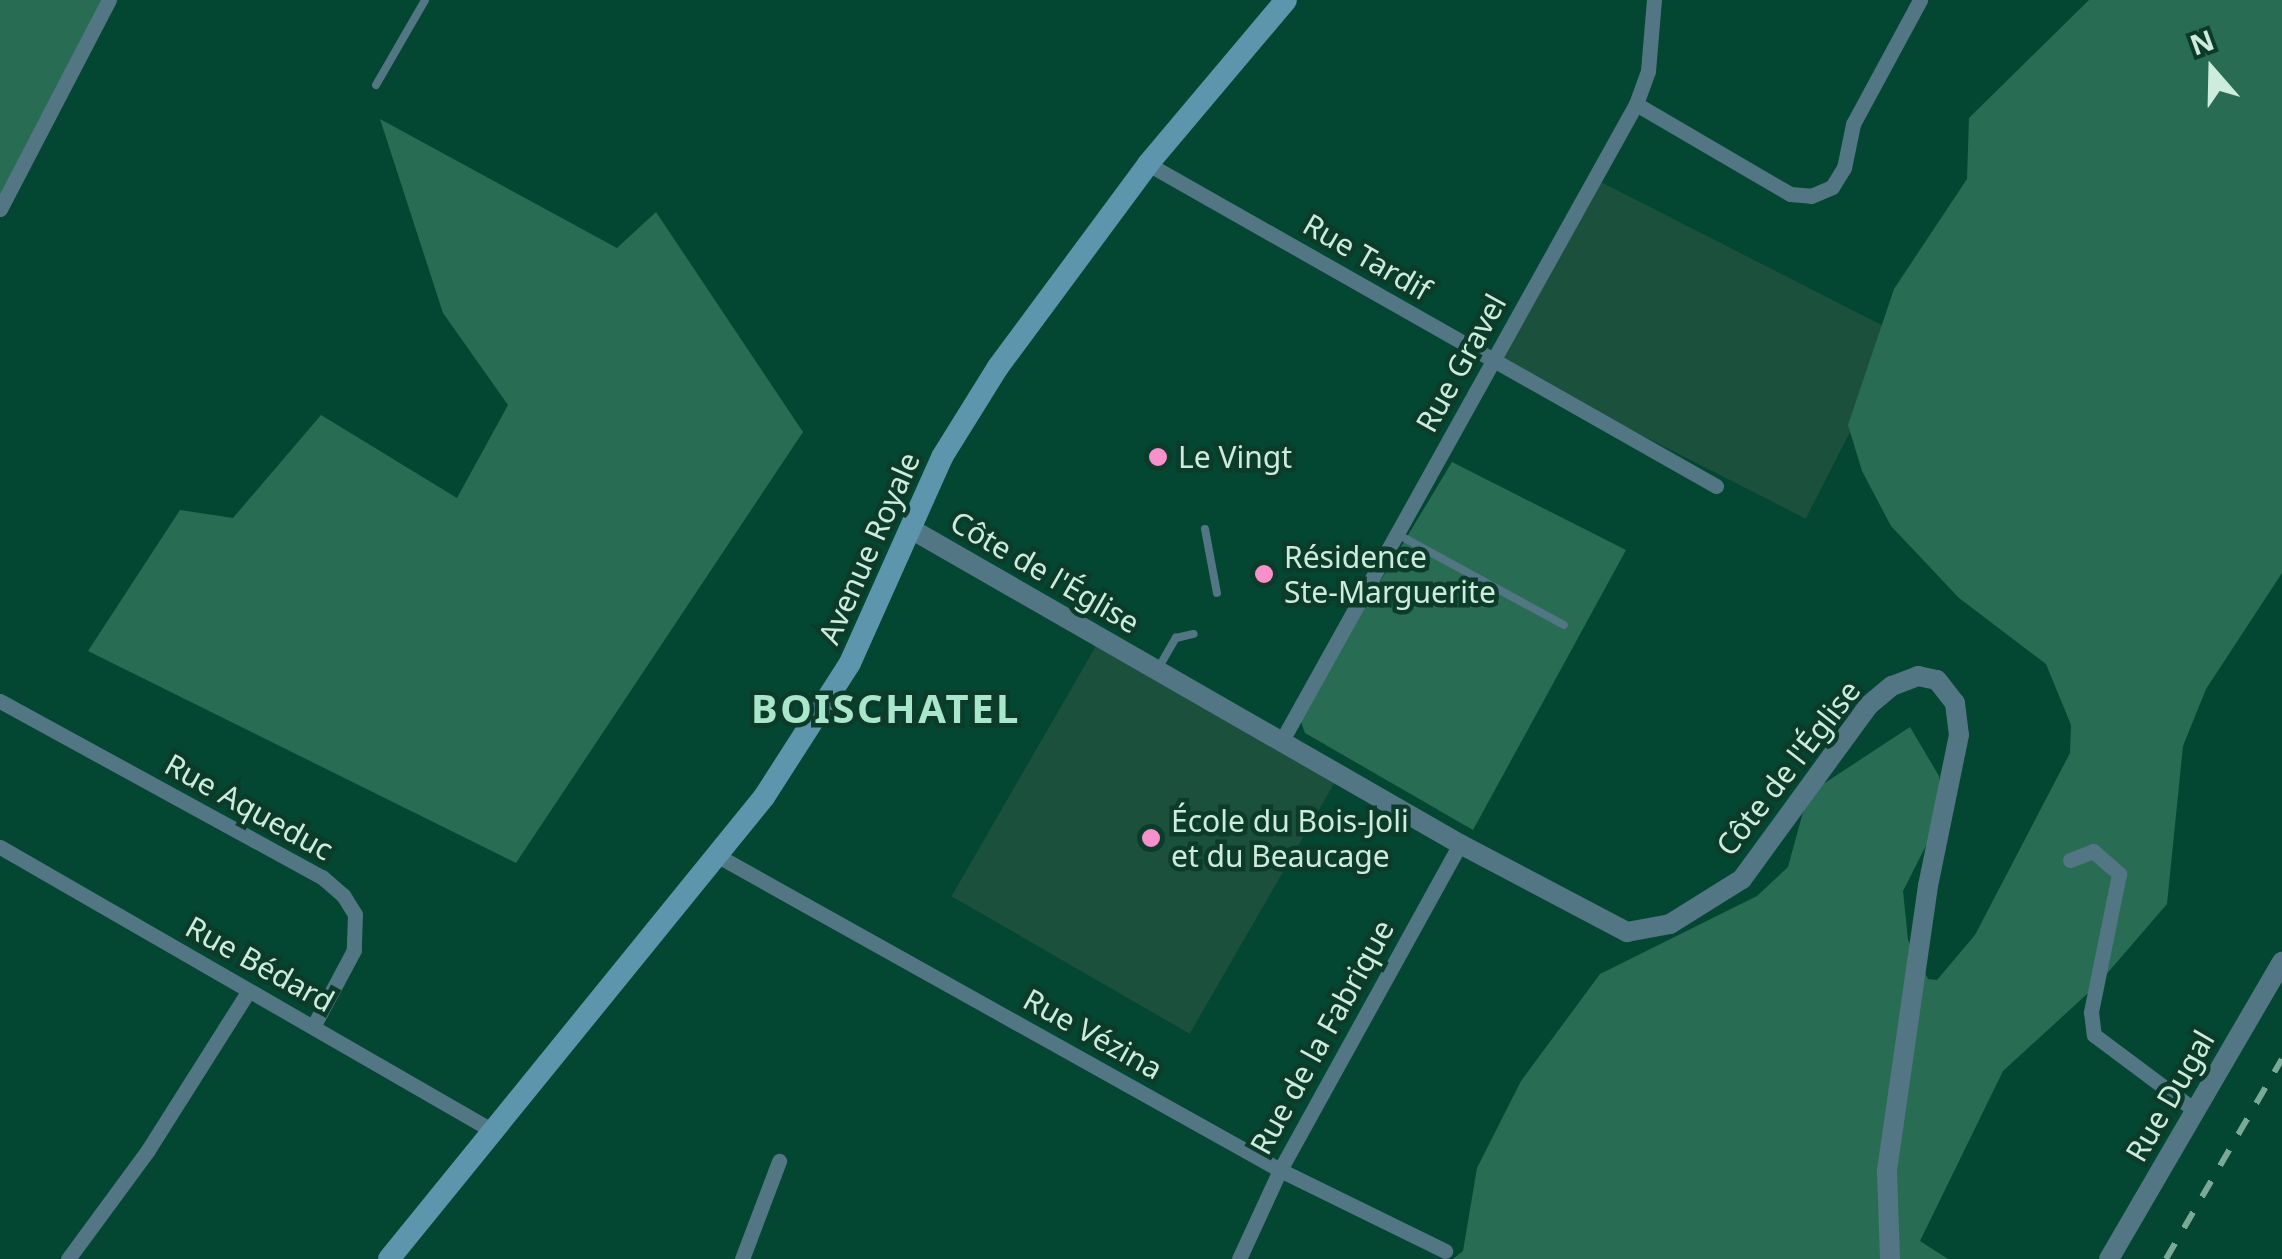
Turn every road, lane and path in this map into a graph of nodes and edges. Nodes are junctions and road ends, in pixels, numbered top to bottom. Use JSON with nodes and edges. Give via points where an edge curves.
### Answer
{"nodes":[{"id":1,"x":108,"y":0,"type":"edge"},
{"id":2,"x":425,"y":0,"type":"edge"},
{"id":3,"x":1286,"y":0,"type":"edge"},
{"id":4,"x":1654,"y":0,"type":"edge"},
{"id":5,"x":1920,"y":0,"type":"edge"},
{"id":6,"x":376,"y":85,"type":"dead end"},
{"id":7,"x":1636,"y":104,"type":"junction"},
{"id":8,"x":1148,"y":164,"type":"junction"},
{"id":9,"x":0,"y":209,"type":"edge"},
{"id":10,"x":1494,"y":360,"type":"junction"},
{"id":11,"x":1716,"y":486,"type":"dead end"},
{"id":12,"x":910,"y":529,"type":"junction"},
{"id":13,"x":1205,"y":529,"type":"dead end"},
{"id":14,"x":1396,"y":534,"type":"junction"},
{"id":15,"x":1217,"y":593,"type":"dead end"},
{"id":16,"x":1564,"y":625,"type":"dead end"},
{"id":17,"x":1194,"y":634,"type":"dead end"},
{"id":18,"x":1156,"y":671,"type":"junction"},
{"id":19,"x":0,"y":701,"type":"edge"},
{"id":20,"x":1281,"y":742,"type":"junction"},
{"id":21,"x":1460,"y":844,"type":"junction"},
{"id":22,"x":0,"y":847,"type":"edge"},
{"id":23,"x":718,"y":856,"type":"junction"},
{"id":24,"x":2070,"y":860,"type":"dead end"},
{"id":25,"x":2282,"y":962,"type":"edge"},
{"id":26,"x":248,"y":992,"type":"junction"},
{"id":27,"x":314,"y":1025,"type":"junction"},
{"id":28,"x":2196,"y":1111,"type":"junction"},
{"id":29,"x":493,"y":1130,"type":"junction"},
{"id":30,"x":779,"y":1161,"type":"dead end"},
{"id":31,"x":1280,"y":1170,"type":"junction"},
{"id":32,"x":1445,"y":1251,"type":"dead end"},
{"id":33,"x":68,"y":1259,"type":"edge"},
{"id":34,"x":389,"y":1259,"type":"edge"},
{"id":35,"x":742,"y":1259,"type":"edge"},
{"id":36,"x":1239,"y":1259,"type":"edge"},
{"id":37,"x":1890,"y":1259,"type":"edge"},
{"id":38,"x":2108,"y":1259,"type":"edge"}],
"edges":[{"from":1,"to":9,"type":"street"},
{"from":2,"to":6,"type":"lane"},
{"from":3,"to":8,"type":"main road","name":"Avenue Royale"},
{"from":4,"to":7,"type":"street","name":"Rue Gravel","via":[[1648,71]]},
{"from":5,"to":7,"type":"street","via":[[1853,124],[1844,168],[1832,187],[1810,196],[1790,194]]},
{"from":7,"to":10,"type":"street","name":"Rue Gravel"},
{"from":8,"to":10,"type":"street","name":"Rue Tardif"},
{"from":8,"to":12,"type":"main road","name":"Avenue Royale","via":[[998,366],[942,457]]},
{"from":10,"to":11,"type":"street","name":"Rue Tardif"},
{"from":10,"to":14,"type":"street","name":"Rue Gravel"},
{"from":12,"to":18,"type":"street","name":"Côte de l'Église"},
{"from":12,"to":23,"type":"main road","name":"Avenue Royale","via":[[823,710]]},
{"from":13,"to":15,"type":"lane"},
{"from":14,"to":16,"type":"lane"},
{"from":14,"to":20,"type":"street","name":"Rue Gravel"},
{"from":17,"to":18,"type":"lane","via":[[1176,638]]},
{"from":18,"to":20,"type":"street","name":"Côte de l'Église"},
{"from":19,"to":27,"type":"street","name":"Rue Aqueduc","via":[[322,877],[343,895],[355,914],[354,950]]},
{"from":20,"to":21,"type":"street","name":"Côte de l'Église"},
{"from":21,"to":31,"type":"street","name":"Rue de la Fabrique"},
{"from":21,"to":37,"type":"street","name":"Côte de l'Église","via":[[1627,932],[1670,924],[1742,880],[1869,705],[1918,676],[1937,680],[1955,703],[1959,735],[1928,886],[1887,1172]]},
{"from":22,"to":26,"type":"street","name":"Rue Bédard"},
{"from":23,"to":29,"type":"main road","name":"Avenue Royale"},
{"from":23,"to":31,"type":"street","name":"Rue Vézina"},
{"from":24,"to":28,"type":"street","via":[[2093,851],[2119,874],[2091,1012],[2094,1034]]},
{"from":25,"to":28,"type":"street","name":"Rue Dugal"},
{"from":26,"to":27,"type":"street","name":"Rue Bédard"},
{"from":26,"to":33,"type":"street","via":[[148,1150]]},
{"from":27,"to":29,"type":"street","name":"Rue Bédard"},
{"from":28,"to":38,"type":"street","name":"Rue Dugal"},
{"from":29,"to":34,"type":"main road","name":"Avenue Royale"},
{"from":30,"to":35,"type":"street"},
{"from":31,"to":32,"type":"street","name":"Rue Vézina"},
{"from":31,"to":36,"type":"street","name":"Rue de la Fabrique"}]}
